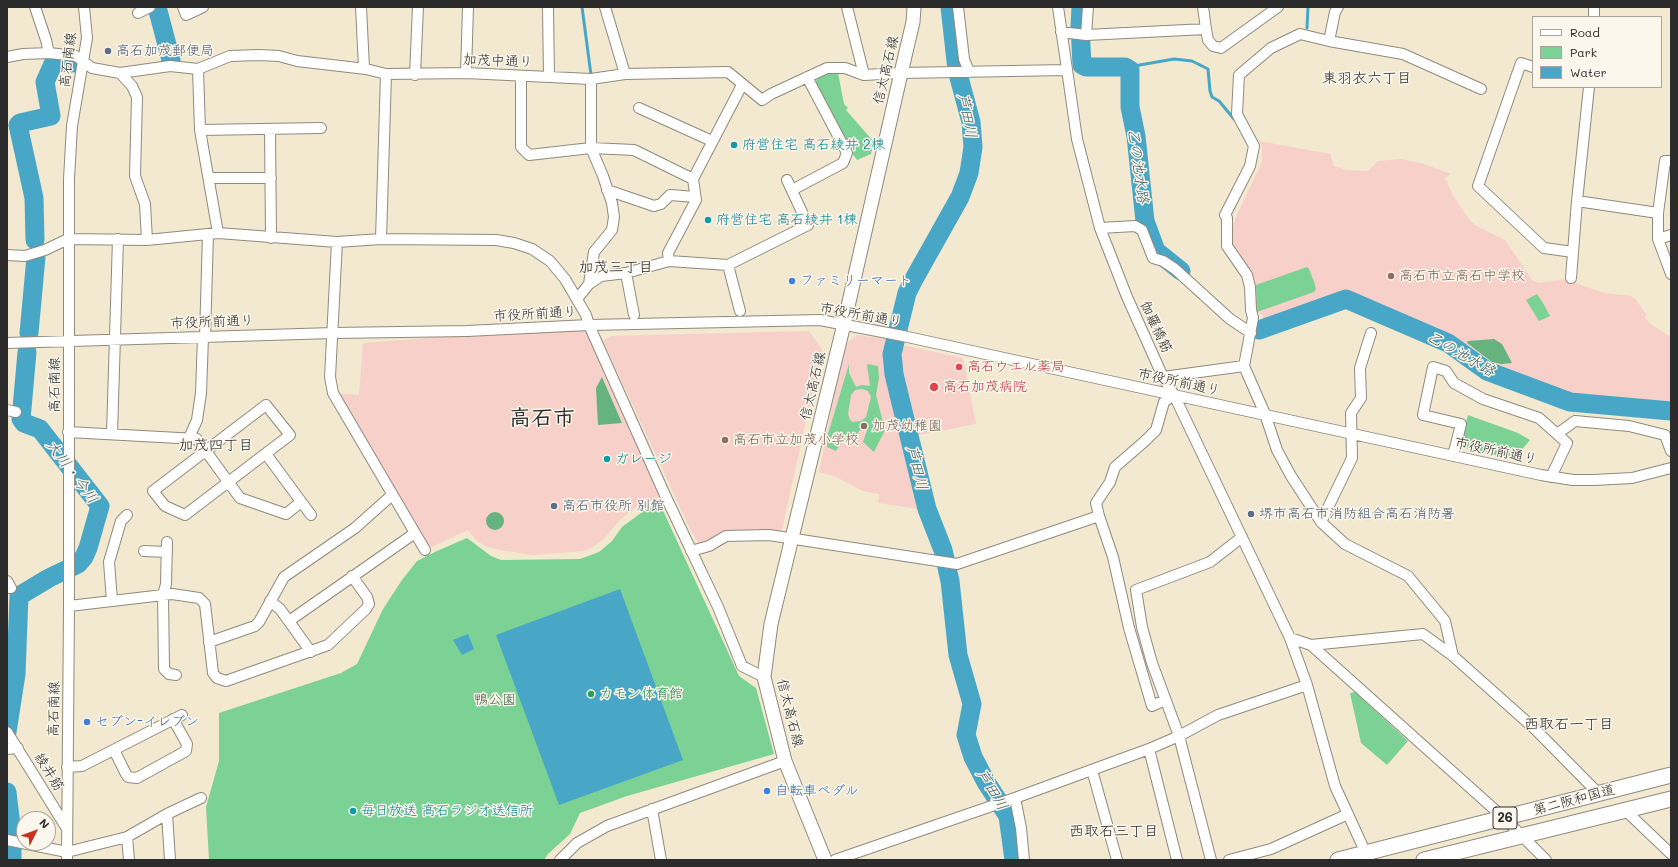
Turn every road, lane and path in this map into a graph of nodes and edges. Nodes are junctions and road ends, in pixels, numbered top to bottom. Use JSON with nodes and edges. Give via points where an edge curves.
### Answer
{"nodes":[{"id":1,"x":35,"y":7,"type":"edge"},
{"id":2,"x":84,"y":7,"type":"edge"},
{"id":3,"x":150,"y":7,"type":"edge"},
{"id":4,"x":183,"y":7,"type":"edge"},
{"id":5,"x":203,"y":7,"type":"edge"},
{"id":6,"x":361,"y":7,"type":"edge"},
{"id":7,"x":418,"y":7,"type":"edge"},
{"id":8,"x":468,"y":7,"type":"edge"},
{"id":9,"x":548,"y":7,"type":"edge"},
{"id":10,"x":605,"y":7,"type":"edge"},
{"id":11,"x":847,"y":7,"type":"edge"},
{"id":12,"x":914,"y":7,"type":"edge"},
{"id":13,"x":958,"y":7,"type":"edge"},
{"id":14,"x":1058,"y":7,"type":"edge"},
{"id":15,"x":1088,"y":7,"type":"edge"},
{"id":16,"x":1203,"y":7,"type":"edge"},
{"id":17,"x":1278,"y":7,"type":"edge"},
{"id":18,"x":1338,"y":7,"type":"edge"},
{"id":19,"x":138,"y":13,"type":"dead end"},
{"id":20,"x":1206,"y":29,"type":"junction"},
{"id":21,"x":1061,"y":32,"type":"junction"},
{"id":22,"x":1082,"y":34,"type":"junction"},
{"id":23,"x":1329,"y":40,"type":"junction"},
{"id":24,"x":49,"y":53,"type":"junction"},
{"id":25,"x":7,"y":57,"type":"edge"},
{"id":26,"x":83,"y":60,"type":"junction"},
{"id":27,"x":1532,"y":67,"type":"edge"},
{"id":28,"x":364,"y":68,"type":"junction"},
{"id":29,"x":198,"y":69,"type":"junction"},
{"id":30,"x":1066,"y":70,"type":"junction"},
{"id":31,"x":967,"y":72,"type":"junction"},
{"id":32,"x":120,"y":73,"type":"junction"},
{"id":33,"x":466,"y":73,"type":"junction"},
{"id":34,"x":902,"y":73,"type":"junction"},
{"id":35,"x":386,"y":74,"type":"junction"},
{"id":36,"x":625,"y":74,"type":"junction"},
{"id":37,"x":415,"y":75,"type":"junction"},
{"id":38,"x":864,"y":75,"type":"junction"},
{"id":39,"x":521,"y":76,"type":"junction"},
{"id":40,"x":549,"y":77,"type":"junction"},
{"id":41,"x":807,"y":77,"type":"junction"},
{"id":42,"x":591,"y":79,"type":"junction"},
{"id":43,"x":742,"y":85,"type":"junction"},
{"id":44,"x":1589,"y":88,"type":"edge"},
{"id":45,"x":1481,"y":89,"type":"dead end"},
{"id":46,"x":639,"y":108,"type":"dead end"},
{"id":47,"x":321,"y":128,"type":"dead end"},
{"id":48,"x":270,"y":129,"type":"junction"},
{"id":49,"x":200,"y":130,"type":"junction"},
{"id":50,"x":712,"y":141,"type":"junction"},
{"id":51,"x":591,"y":148,"type":"junction"},
{"id":52,"x":1671,"y":161,"type":"edge"},
{"id":53,"x":208,"y":178,"type":"junction"},
{"id":54,"x":271,"y":178,"type":"junction"},
{"id":55,"x":693,"y":178,"type":"junction"},
{"id":56,"x":607,"y":190,"type":"junction"},
{"id":57,"x":695,"y":197,"type":"junction"},
{"id":58,"x":1577,"y":201,"type":"junction"},
{"id":59,"x":1658,"y":213,"type":"junction"},
{"id":60,"x":1100,"y":228,"type":"junction"},
{"id":61,"x":213,"y":233,"type":"junction"},
{"id":62,"x":1671,"y":235,"type":"edge"},
{"id":63,"x":118,"y":238,"type":"junction"},
{"id":64,"x":271,"y":238,"type":"junction"},
{"id":65,"x":68,"y":239,"type":"junction"},
{"id":66,"x":381,"y":239,"type":"junction"},
{"id":67,"x":1658,"y":239,"type":"junction"},
{"id":68,"x":147,"y":240,"type":"junction"},
{"id":69,"x":337,"y":242,"type":"junction"},
{"id":70,"x":1573,"y":252,"type":"junction"},
{"id":71,"x":7,"y":255,"type":"edge"},
{"id":72,"x":669,"y":261,"type":"junction"},
{"id":73,"x":728,"y":265,"type":"junction"},
{"id":74,"x":626,"y":272,"type":"junction"},
{"id":75,"x":1671,"y":274,"type":"edge"},
{"id":76,"x":1571,"y":278,"type":"dead end"},
{"id":77,"x":590,"y":284,"type":"junction"},
{"id":78,"x":577,"y":299,"type":"junction"},
{"id":79,"x":740,"y":312,"type":"dead end"},
{"id":80,"x":634,"y":315,"type":"dead end"},
{"id":81,"x":844,"y":324,"type":"junction"},
{"id":82,"x":589,"y":325,"type":"junction"},
{"id":83,"x":333,"y":333,"type":"junction"},
{"id":84,"x":1251,"y":333,"type":"junction"},
{"id":85,"x":1371,"y":333,"type":"dead end"},
{"id":86,"x":204,"y":337,"type":"junction"},
{"id":87,"x":115,"y":339,"type":"junction"},
{"id":88,"x":69,"y":341,"type":"junction"},
{"id":89,"x":7,"y":343,"type":"edge"},
{"id":90,"x":1244,"y":366,"type":"junction"},
{"id":91,"x":1163,"y":377,"type":"junction"},
{"id":92,"x":1174,"y":395,"type":"junction"},
{"id":93,"x":1265,"y":414,"type":"junction"},
{"id":94,"x":68,"y":432,"type":"junction"},
{"id":95,"x":112,"y":434,"type":"junction"},
{"id":96,"x":1352,"y":434,"type":"junction"},
{"id":97,"x":1557,"y":434,"type":"junction"},
{"id":98,"x":189,"y":438,"type":"junction"},
{"id":99,"x":205,"y":451,"type":"junction"},
{"id":100,"x":1671,"y":451,"type":"edge"},
{"id":101,"x":266,"y":454,"type":"junction"},
{"id":102,"x":1453,"y":456,"type":"junction"},
{"id":103,"x":1671,"y":468,"type":"edge"},
{"id":104,"x":1551,"y":477,"type":"junction"},
{"id":105,"x":229,"y":482,"type":"junction"},
{"id":106,"x":392,"y":495,"type":"junction"},
{"id":107,"x":301,"y":502,"type":"junction"},
{"id":108,"x":127,"y":515,"type":"dead end"},
{"id":109,"x":311,"y":515,"type":"dead end"},
{"id":110,"x":1099,"y":516,"type":"junction"},
{"id":111,"x":1321,"y":522,"type":"junction"},
{"id":112,"x":415,"y":533,"type":"junction"},
{"id":113,"x":1242,"y":537,"type":"junction"},
{"id":114,"x":792,"y":539,"type":"junction"},
{"id":115,"x":425,"y":550,"type":"dead end"},
{"id":116,"x":144,"y":551,"type":"dead end"},
{"id":117,"x":691,"y":551,"type":"junction"},
{"id":118,"x":352,"y":576,"type":"junction"},
{"id":119,"x":7,"y":581,"type":"edge"},
{"id":120,"x":7,"y":588,"type":"edge"},
{"id":121,"x":163,"y":595,"type":"junction"},
{"id":122,"x":112,"y":601,"type":"junction"},
{"id":123,"x":270,"y":601,"type":"junction"},
{"id":124,"x":69,"y":606,"type":"junction"},
{"id":125,"x":288,"y":621,"type":"junction"},
{"id":126,"x":1290,"y":638,"type":"junction"},
{"id":127,"x":209,"y":642,"type":"junction"},
{"id":128,"x":1311,"y":645,"type":"junction"},
{"id":129,"x":310,"y":652,"type":"junction"},
{"id":130,"x":1453,"y":656,"type":"junction"},
{"id":131,"x":176,"y":675,"type":"dead end"},
{"id":132,"x":764,"y":677,"type":"junction"},
{"id":133,"x":1307,"y":685,"type":"junction"},
{"id":134,"x":1165,"y":700,"type":"junction"},
{"id":135,"x":9,"y":735,"type":"edge"},
{"id":136,"x":1179,"y":736,"type":"junction"},
{"id":137,"x":11,"y":749,"type":"edge"},
{"id":138,"x":1149,"y":749,"type":"junction"},
{"id":139,"x":114,"y":750,"type":"junction"},
{"id":140,"x":785,"y":760,"type":"junction"},
{"id":141,"x":67,"y":767,"type":"junction"},
{"id":142,"x":1092,"y":770,"type":"junction"},
{"id":143,"x":1671,"y":775,"type":"edge"},
{"id":144,"x":1598,"y":793,"type":"junction"},
{"id":145,"x":201,"y":798,"type":"dead end"},
{"id":146,"x":1671,"y":798,"type":"edge"},
{"id":147,"x":1010,"y":800,"type":"junction"},
{"id":148,"x":652,"y":809,"type":"junction"},
{"id":149,"x":1625,"y":810,"type":"junction"},
{"id":150,"x":167,"y":814,"type":"junction"},
{"id":151,"x":1348,"y":814,"type":"junction"},
{"id":152,"x":1504,"y":818,"type":"junction"},
{"id":153,"x":66,"y":827,"type":"junction"},
{"id":154,"x":1520,"y":836,"type":"junction"},
{"id":155,"x":127,"y":837,"type":"junction"},
{"id":156,"x":7,"y":840,"type":"edge"},
{"id":157,"x":1671,"y":854,"type":"edge"},
{"id":158,"x":67,"y":856,"type":"edge"},
{"id":159,"x":1368,"y":857,"type":"edge"},
{"id":160,"x":1539,"y":858,"type":"edge"},
{"id":161,"x":129,"y":860,"type":"edge"},
{"id":162,"x":170,"y":860,"type":"edge"},
{"id":163,"x":560,"y":860,"type":"edge"},
{"id":164,"x":661,"y":860,"type":"edge"},
{"id":165,"x":825,"y":860,"type":"edge"},
{"id":166,"x":835,"y":860,"type":"edge"},
{"id":167,"x":1024,"y":860,"type":"edge"},
{"id":168,"x":1117,"y":860,"type":"edge"},
{"id":169,"x":1177,"y":860,"type":"edge"},
{"id":170,"x":1211,"y":860,"type":"edge"},
{"id":171,"x":1228,"y":860,"type":"edge"},
{"id":172,"x":1338,"y":860,"type":"edge"},
{"id":173,"x":1424,"y":860,"type":"edge"}],
"edges":[{"from":1,"to":24,"type":"street"},
{"from":2,"to":26,"type":"street","name":"高石南線","via":[[87,38]]},
{"from":3,"to":19,"type":"street"},
{"from":4,"to":5,"type":"street","via":[[186,15]]},
{"from":6,"to":28,"type":"street"},
{"from":7,"to":37,"type":"street"},
{"from":8,"to":33,"type":"street"},
{"from":9,"to":40,"type":"street"},
{"from":10,"to":36,"type":"street"},
{"from":11,"to":38,"type":"street"},
{"from":12,"to":34,"type":"main road","name":"信太高石線"},
{"from":13,"to":31,"type":"street"},
{"from":14,"to":21,"type":"street","name":"伽羅橋筋"},
{"from":15,"to":22,"type":"street"},
{"from":16,"to":20,"type":"street"},
{"from":17,"to":20,"type":"street","via":[[1221,48],[1213,46],[1208,40]]},
{"from":18,"to":23,"type":"street"},
{"from":20,"to":22,"type":"street"},
{"from":21,"to":22,"type":"street"},
{"from":21,"to":30,"type":"street","name":"伽羅橋筋"},
{"from":23,"to":45,"type":"street","via":[[1403,54]]},
{"from":23,"to":84,"type":"street","via":[[1300,34],[1271,48],[1239,75],[1237,114],[1254,146],[1250,166],[1225,215],[1227,246],[1247,276],[1254,318]]},
{"from":24,"to":25,"type":"street","name":"加茂中通り"},
{"from":24,"to":26,"type":"street","name":"加茂中通り","via":[[76,56]]},
{"from":26,"to":32,"type":"street","name":"加茂中通り","via":[[92,68]]},
{"from":26,"to":65,"type":"street","name":"高石南線","via":[[72,126]]},
{"from":27,"to":70,"type":"street","via":[[1521,63],[1478,186],[1544,248]]},
{"from":28,"to":29,"type":"street","name":"加茂中通り","via":[[259,55],[230,56]]},
{"from":28,"to":35,"type":"street","name":"加茂中通り"},
{"from":29,"to":32,"type":"street","name":"加茂中通り","via":[[170,66]]},
{"from":29,"to":49,"type":"street"},
{"from":30,"to":31,"type":"street","name":"加茂中通り"},
{"from":30,"to":60,"type":"street","name":"伽羅橋筋","via":[[1077,139]]},
{"from":31,"to":34,"type":"street","name":"加茂中通り"},
{"from":32,"to":68,"type":"street","via":[[132,86],[137,97],[135,176],[145,204]]},
{"from":33,"to":37,"type":"street","name":"加茂中通り"},
{"from":33,"to":39,"type":"street","name":"加茂中通り"},
{"from":34,"to":38,"type":"street","name":"加茂中通り"},
{"from":34,"to":81,"type":"main road","name":"信太高石線"},
{"from":35,"to":37,"type":"street","name":"加茂中通り"},
{"from":35,"to":66,"type":"street"},
{"from":36,"to":42,"type":"street","name":"加茂中通り"},
{"from":36,"to":43,"type":"street","name":"加茂中通り","via":[[728,72]]},
{"from":38,"to":41,"type":"street","name":"加茂中通り","via":[[845,68],[827,68]]},
{"from":39,"to":40,"type":"street","name":"加茂中通り"},
{"from":39,"to":51,"type":"street","via":[[521,147],[529,155]]},
{"from":40,"to":42,"type":"street","name":"加茂中通り"},
{"from":41,"to":43,"type":"street","name":"加茂中通り","via":[[762,100]]},
{"from":41,"to":73,"type":"street","via":[[846,153],[843,163],[790,185],[808,225]]},
{"from":42,"to":51,"type":"street"},
{"from":43,"to":50,"type":"street"},
{"from":44,"to":58,"type":"street"},
{"from":46,"to":50,"type":"street"},
{"from":47,"to":48,"type":"street"},
{"from":48,"to":49,"type":"street"},
{"from":48,"to":54,"type":"street"},
{"from":49,"to":53,"type":"street"},
{"from":50,"to":55,"type":"street"},
{"from":51,"to":55,"type":"street","via":[[634,150]]},
{"from":51,"to":56,"type":"street"},
{"from":52,"to":59,"type":"street","via":[[1665,161]]},
{"from":53,"to":54,"type":"street"},
{"from":53,"to":61,"type":"street"},
{"from":54,"to":64,"type":"street"},
{"from":55,"to":57,"type":"street"},
{"from":56,"to":57,"type":"street","via":[[654,206],[661,204],[670,195]]},
{"from":56,"to":77,"type":"street","via":[[614,217],[612,230],[594,252]]},
{"from":57,"to":72,"type":"street","via":[[696,200],[668,253]]},
{"from":58,"to":59,"type":"street"},
{"from":58,"to":70,"type":"street"},
{"from":59,"to":67,"type":"street"},
{"from":60,"to":84,"type":"street","via":[[1135,226],[1142,230],[1153,258],[1175,269],[1230,319]]},
{"from":60,"to":91,"type":"street","name":"伽羅橋筋","via":[[1126,297]]},
{"from":61,"to":64,"type":"street"},
{"from":61,"to":68,"type":"street"},
{"from":61,"to":86,"type":"street"},
{"from":62,"to":67,"type":"street"},
{"from":63,"to":65,"type":"street"},
{"from":63,"to":68,"type":"street"},
{"from":63,"to":87,"type":"street"},
{"from":64,"to":69,"type":"street"},
{"from":65,"to":71,"type":"street","via":[[25,256]]},
{"from":65,"to":88,"type":"street","name":"高石南線"},
{"from":66,"to":69,"type":"street"},
{"from":66,"to":78,"type":"street","via":[[496,240],[514,243],[532,249],[550,261]]},
{"from":67,"to":75,"type":"street"},
{"from":69,"to":83,"type":"street"},
{"from":70,"to":76,"type":"street"},
{"from":72,"to":73,"type":"street"},
{"from":72,"to":74,"type":"street"},
{"from":73,"to":79,"type":"street"},
{"from":74,"to":77,"type":"street","via":[[601,276]]},
{"from":74,"to":80,"type":"street"},
{"from":77,"to":78,"type":"street"},
{"from":78,"to":82,"type":"street"},
{"from":81,"to":82,"type":"street","name":"市役所前通り","via":[[820,320]]},
{"from":81,"to":92,"type":"street","name":"市役所前通り"},
{"from":81,"to":114,"type":"main road","name":"信太高石線"},
{"from":82,"to":83,"type":"street","name":"市役所前通り","via":[[467,331]]},
{"from":82,"to":117,"type":"street"},
{"from":83,"to":86,"type":"street","name":"市役所前通り"},
{"from":83,"to":106,"type":"street","via":[[330,377],[333,393]]},
{"from":84,"to":90,"type":"street"},
{"from":85,"to":96,"type":"street","via":[[1360,368],[1361,398],[1351,413]]},
{"from":86,"to":87,"type":"street","name":"市役所前通り"},
{"from":86,"to":98,"type":"street","via":[[197,420]]},
{"from":87,"to":88,"type":"street","name":"市役所前通り"},
{"from":87,"to":95,"type":"street"},
{"from":88,"to":89,"type":"street","name":"市役所前通り"},
{"from":88,"to":94,"type":"street","name":"高石南線"},
{"from":90,"to":91,"type":"street"},
{"from":90,"to":93,"type":"street"},
{"from":91,"to":92,"type":"street","name":"伽羅橋筋"},
{"from":92,"to":93,"type":"street","name":"市役所前通り"},
{"from":92,"to":110,"type":"street","via":[[1164,402],[1156,430],[1115,467],[1110,482],[1096,503]]},
{"from":92,"to":113,"type":"street","name":"伽羅橋筋"},
{"from":93,"to":96,"type":"street","name":"市役所前通り"},
{"from":93,"to":111,"type":"street","via":[[1277,450]]},
{"from":94,"to":95,"type":"street"},
{"from":94,"to":124,"type":"street","name":"高石南線"},
{"from":95,"to":98,"type":"street"},
{"from":96,"to":102,"type":"street","name":"市役所前通り"},
{"from":96,"to":111,"type":"street","via":[[1352,458]]},
{"from":97,"to":100,"type":"street","via":[[1575,421],[1629,426],[1665,435]]},
{"from":97,"to":102,"type":"street","via":[[1539,418],[1484,399],[1454,383],[1446,371],[1433,367],[1423,415],[1461,424]]},
{"from":97,"to":104,"type":"street","via":[[1567,443]]},
{"from":98,"to":99,"type":"street","via":[[197,439]]},
{"from":99,"to":101,"type":"street","via":[[266,405],[290,435]]},
{"from":99,"to":105,"type":"street"},
{"from":99,"to":105,"type":"street","via":[[153,491],[165,506],[185,514]]},
{"from":101,"to":105,"type":"street"},
{"from":101,"to":107,"type":"street"},
{"from":102,"to":104,"type":"street","name":"市役所前通り"},
{"from":103,"to":104,"type":"street","name":"市役所前通り","via":[[1632,478],[1573,480]]},
{"from":105,"to":107,"type":"street","via":[[240,498],[286,514]]},
{"from":106,"to":112,"type":"street"},
{"from":106,"to":123,"type":"street","via":[[355,528],[284,577]]},
{"from":107,"to":109,"type":"street"},
{"from":108,"to":122,"type":"street","via":[[121,521],[109,562]]},
{"from":110,"to":114,"type":"street","via":[[958,564]]},
{"from":110,"to":134,"type":"street","via":[[1113,557],[1129,628],[1152,706]]},
{"from":111,"to":130,"type":"street","via":[[1345,544],[1408,576],[1445,621]]},
{"from":112,"to":115,"type":"street"},
{"from":112,"to":118,"type":"street"},
{"from":113,"to":126,"type":"street","name":"伽羅橋筋"},
{"from":113,"to":134,"type":"street","via":[[1210,562],[1136,590],[1142,627]]},
{"from":114,"to":117,"type":"street","via":[[769,535],[726,536],[709,546]]},
{"from":114,"to":132,"type":"main road","name":"信太高石線","via":[[771,624]]},
{"from":116,"to":121,"type":"street","via":[[167,547],[166,584]]},
{"from":117,"to":132,"type":"street","via":[[742,666]]},
{"from":118,"to":125,"type":"street"},
{"from":118,"to":129,"type":"street","via":[[369,600],[368,606],[328,645]]},
{"from":119,"to":120,"type":"street","via":[[11,588]]},
{"from":121,"to":122,"type":"street"},
{"from":121,"to":127,"type":"street","via":[[197,597],[202,600]]},
{"from":121,"to":131,"type":"street","via":[[164,669],[169,674]]},
{"from":122,"to":124,"type":"street"},
{"from":123,"to":125,"type":"street","via":[[280,609]]},
{"from":123,"to":127,"type":"street","via":[[255,626]]},
{"from":124,"to":141,"type":"street","name":"高石南線"},
{"from":125,"to":129,"type":"street"},
{"from":126,"to":128,"type":"street"},
{"from":126,"to":133,"type":"street","name":"伽羅橋筋"},
{"from":127,"to":129,"type":"street","via":[[213,673],[221,681]]},
{"from":128,"to":130,"type":"street","via":[[1423,634]]},
{"from":128,"to":152,"type":"street"},
{"from":130,"to":144,"type":"street","via":[[1536,730]]},
{"from":132,"to":140,"type":"main road","name":"信太高石線"},
{"from":133,"to":136,"type":"street","via":[[1229,710]]},
{"from":133,"to":151,"type":"street","name":"伽羅橋筋","via":[[1335,786]]},
{"from":134,"to":136,"type":"street"},
{"from":135,"to":137,"type":"street","name":"綾井筋"},
{"from":136,"to":138,"type":"street"},
{"from":136,"to":170,"type":"street"},
{"from":137,"to":153,"type":"street","name":"綾井筋"},
{"from":138,"to":142,"type":"street"},
{"from":138,"to":169,"type":"street"},
{"from":139,"to":139,"type":"street","via":[[178,717],[187,744],[186,751],[137,778],[128,777]]},
{"from":139,"to":141,"type":"street","via":[[82,766]]},
{"from":140,"to":148,"type":"street"},
{"from":140,"to":165,"type":"main road","name":"信太高石線"},
{"from":141,"to":153,"type":"street","name":"高石南線"},
{"from":142,"to":147,"type":"street"},
{"from":142,"to":168,"type":"street"},
{"from":143,"to":144,"type":"highway","name":"第二阪和国道","number":"26"},
{"from":144,"to":152,"type":"highway","name":"第二阪和国道","number":"26"},
{"from":145,"to":150,"type":"street"},
{"from":146,"to":149,"type":"highway","name":"第二阪和国道","number":"26"},
{"from":147,"to":166,"type":"street"},
{"from":147,"to":167,"type":"street","via":[[1021,828]]},
{"from":148,"to":163,"type":"street","via":[[592,834],[577,843]]},
{"from":148,"to":164,"type":"street"},
{"from":149,"to":154,"type":"highway","name":"第二阪和国道","number":"26"},
{"from":149,"to":157,"type":"street"},
{"from":150,"to":155,"type":"street"},
{"from":150,"to":162,"type":"street"},
{"from":151,"to":159,"type":"street","name":"伽羅橋筋"},
{"from":151,"to":171,"type":"street","via":[[1271,849]]},
{"from":152,"to":154,"type":"street"},
{"from":152,"to":159,"type":"highway","name":"第二阪和国道","number":"26"},
{"from":153,"to":158,"type":"street","name":"高石南線"},
{"from":154,"to":160,"type":"street"},
{"from":154,"to":173,"type":"highway","name":"第二阪和国道","number":"26"},
{"from":155,"to":158,"type":"street"},
{"from":155,"to":161,"type":"street"},
{"from":156,"to":158,"type":"street"},
{"from":159,"to":172,"type":"highway","name":"第二阪和国道","number":"26"}]}
